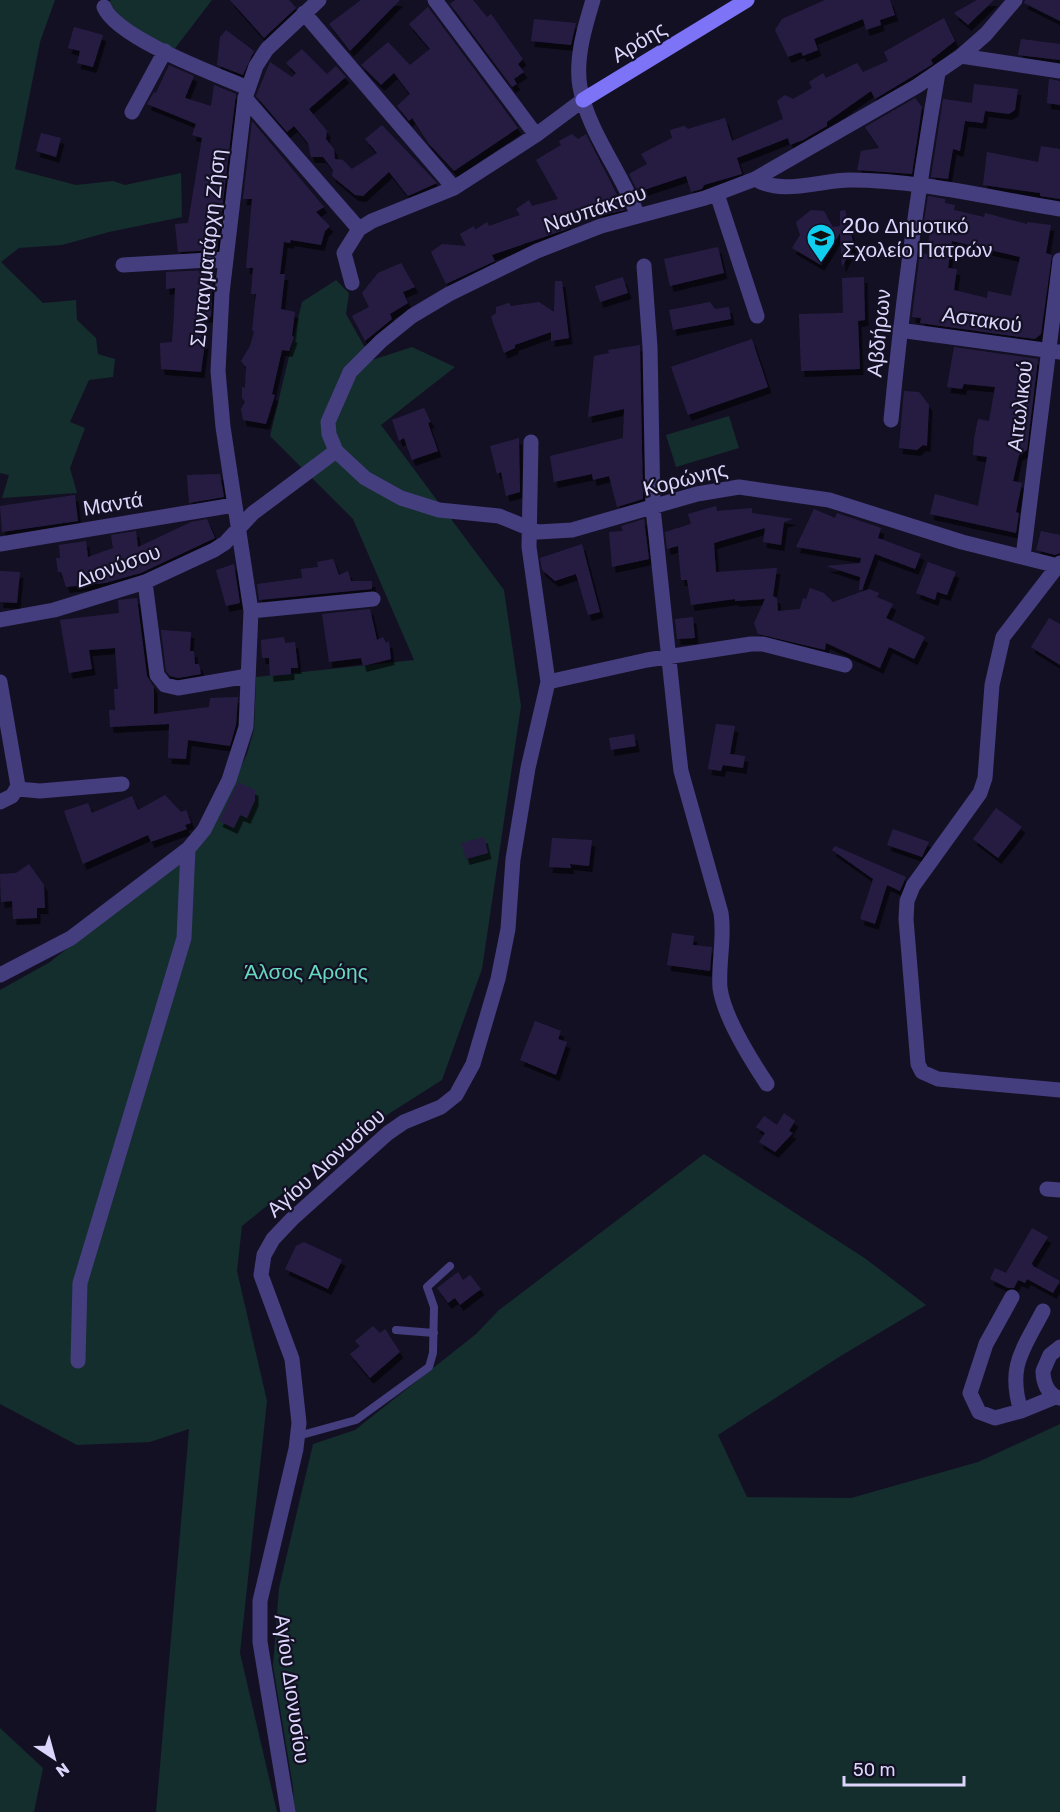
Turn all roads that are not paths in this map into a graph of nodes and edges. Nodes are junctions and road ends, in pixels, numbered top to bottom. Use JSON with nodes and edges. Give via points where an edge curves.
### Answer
{"nodes":[{"id":1,"x":319,"y":0,"type":"edge"},
{"id":2,"x":435,"y":0,"type":"edge"},
{"id":3,"x":593,"y":0,"type":"edge"},
{"id":4,"x":747,"y":0,"type":"edge"},
{"id":5,"x":1015,"y":0,"type":"edge"},
{"id":6,"x":104,"y":7,"type":"dead end"},
{"id":7,"x":304,"y":13,"type":"junction"},
{"id":8,"x":165,"y":51,"type":"junction"},
{"id":9,"x":961,"y":56,"type":"junction"},
{"id":10,"x":1060,"y":71,"type":"edge"},
{"id":11,"x":938,"y":73,"type":"junction"},
{"id":12,"x":246,"y":93,"type":"junction"},
{"id":13,"x":583,"y":100,"type":"junction"},
{"id":14,"x":132,"y":112,"type":"dead end"},
{"id":15,"x":536,"y":135,"type":"junction"},
{"id":16,"x":755,"y":179,"type":"junction"},
{"id":17,"x":918,"y":185,"type":"junction"},
{"id":18,"x":454,"y":188,"type":"junction"},
{"id":19,"x":717,"y":194,"type":"junction"},
{"id":20,"x":1060,"y":209,"type":"edge"},
{"id":21,"x":637,"y":214,"type":"junction"},
{"id":22,"x":359,"y":229,"type":"junction"},
{"id":23,"x":226,"y":259,"type":"junction"},
{"id":24,"x":1060,"y":260,"type":"edge"},
{"id":25,"x":123,"y":265,"type":"dead end"},
{"id":26,"x":644,"y":266,"type":"dead end"},
{"id":27,"x":352,"y":283,"type":"dead end"},
{"id":28,"x":757,"y":316,"type":"dead end"},
{"id":29,"x":899,"y":330,"type":"junction"},
{"id":30,"x":1054,"y":351,"type":"edge"},
{"id":31,"x":891,"y":420,"type":"dead end"},
{"id":32,"x":531,"y":442,"type":"dead end"},
{"id":33,"x":336,"y":451,"type":"junction"},
{"id":34,"x":234,"y":505,"type":"junction"},
{"id":35,"x":653,"y":508,"type":"junction"},
{"id":36,"x":238,"y":526,"type":"junction"},
{"id":37,"x":528,"y":528,"type":"junction"},
{"id":38,"x":0,"y":544,"type":"edge"},
{"id":39,"x":1023,"y":557,"type":"junction"},
{"id":40,"x":1059,"y":565,"type":"edge"},
{"id":41,"x":145,"y":582,"type":"junction"},
{"id":42,"x":373,"y":599,"type":"dead end"},
{"id":43,"x":251,"y":610,"type":"junction"},
{"id":44,"x":0,"y":620,"type":"edge"},
{"id":45,"x":669,"y":655,"type":"junction"},
{"id":46,"x":845,"y":665,"type":"dead end"},
{"id":47,"x":248,"y":676,"type":"junction"},
{"id":48,"x":0,"y":682,"type":"edge"},
{"id":49,"x":548,"y":682,"type":"junction"},
{"id":50,"x":122,"y":784,"type":"dead end"},
{"id":51,"x":18,"y":789,"type":"junction"},
{"id":52,"x":0,"y":802,"type":"edge"},
{"id":53,"x":188,"y":849,"type":"junction"},
{"id":54,"x":0,"y":975,"type":"edge"},
{"id":55,"x":767,"y":1084,"type":"dead end"},
{"id":56,"x":1060,"y":1090,"type":"edge"},
{"id":57,"x":450,"y":1266,"type":"dead end"},
{"id":58,"x":1012,"y":1297,"type":"dead end"},
{"id":59,"x":1043,"y":1311,"type":"dead end"},
{"id":60,"x":396,"y":1330,"type":"dead end"},
{"id":61,"x":434,"y":1333,"type":"junction"},
{"id":62,"x":1060,"y":1347,"type":"edge"},
{"id":63,"x":78,"y":1361,"type":"dead end"},
{"id":64,"x":1057,"y":1398,"type":"edge"},
{"id":65,"x":1021,"y":1411,"type":"junction"},
{"id":66,"x":298,"y":1436,"type":"junction"},
{"id":67,"x":288,"y":1812,"type":"edge"}],
"edges":[{"from":1,"to":7,"type":"street","name":"Συνταγματάρχη Ζήση"},
{"from":2,"to":15,"type":"street"},
{"from":3,"to":13,"type":"street","via":[[580,62]]},
{"from":4,"to":13,"type":"street","name":"Αρόης"},
{"from":5,"to":9,"type":"street","name":"Ναυπάκτου"},
{"from":6,"to":8,"type":"street","via":[[112,20]]},
{"from":7,"to":12,"type":"street","name":"Συνταγματάρχη Ζήση","via":[[267,49]]},
{"from":7,"to":18,"type":"street"},
{"from":8,"to":12,"type":"street"},
{"from":8,"to":14,"type":"street"},
{"from":9,"to":10,"type":"street"},
{"from":9,"to":11,"type":"street","name":"Ναυπάκτου"},
{"from":11,"to":16,"type":"street","name":"Ναυπάκτου"},
{"from":11,"to":17,"type":"street","name":"Αβδήρων"},
{"from":12,"to":22,"type":"street"},
{"from":12,"to":23,"type":"street","name":"Συνταγματάρχη Ζήση"},
{"from":13,"to":15,"type":"street"},
{"from":13,"to":21,"type":"street"},
{"from":15,"to":18,"type":"street"},
{"from":16,"to":17,"type":"street","via":[[777,186],[849,180]]},
{"from":16,"to":19,"type":"street","name":"Ναυπάκτου"},
{"from":17,"to":20,"type":"street"},
{"from":17,"to":29,"type":"street","name":"Αβδήρων"},
{"from":18,"to":22,"type":"street"},
{"from":19,"to":21,"type":"street","name":"Ναυπάκτου"},
{"from":19,"to":28,"type":"street"},
{"from":21,"to":33,"type":"street","name":"Ναυπάκτου","via":[[537,251],[412,316],[350,372],[328,422]]},
{"from":22,"to":27,"type":"street","via":[[344,253]]},
{"from":23,"to":25,"type":"street"},
{"from":23,"to":34,"type":"street","name":"Συνταγματάρχη Ζήση","via":[[218,371]]},
{"from":24,"to":30,"type":"street","name":"Αιτωλικού"},
{"from":26,"to":35,"type":"street"},
{"from":29,"to":30,"type":"street","name":"Αστακού"},
{"from":29,"to":31,"type":"street","name":"Αβδήρων"},
{"from":30,"to":39,"type":"street","name":"Αιτωλικού"},
{"from":32,"to":37,"type":"street"},
{"from":33,"to":36,"type":"street"},
{"from":33,"to":37,"type":"street","name":"Κορώνης","via":[[365,478],[400,498],[439,510],[499,516]]},
{"from":34,"to":36,"type":"street","name":"Συνταγματάρχη Ζήση"},
{"from":34,"to":38,"type":"street","name":"Μαντά"},
{"from":35,"to":37,"type":"street","name":"Κορώνης","via":[[560,532]]},
{"from":35,"to":39,"type":"street","name":"Κορώνης","via":[[724,488],[785,492],[829,500]]},
{"from":35,"to":45,"type":"street"},
{"from":36,"to":41,"type":"street","name":"Διονύσου","via":[[214,550]]},
{"from":36,"to":43,"type":"street","name":"Συνταγματάρχη Ζήση"},
{"from":37,"to":49,"type":"street"},
{"from":39,"to":40,"type":"street","name":"Κορώνης"},
{"from":40,"to":56,"type":"street","via":[[1003,637],[990,701],[983,787],[913,886],[906,919],[918,1064],[922,1072],[939,1079]]},
{"from":41,"to":44,"type":"street","name":"Διονύσου","via":[[54,610]]},
{"from":41,"to":47,"type":"street","via":[[157,675],[165,685],[178,688]]},
{"from":42,"to":43,"type":"street"},
{"from":43,"to":47,"type":"street","name":"Συνταγματάρχη Ζήση"},
{"from":45,"to":46,"type":"street","via":[[763,644]]},
{"from":45,"to":49,"type":"street"},
{"from":45,"to":55,"type":"street","via":[[681,771],[721,913],[722,995],[741,1040]]},
{"from":47,"to":53,"type":"street","name":"Συνταγματάρχη Ζήση","via":[[246,727],[238,760],[204,830]]},
{"from":48,"to":51,"type":"street"},
{"from":49,"to":66,"type":"street","name":"Αγίου Διονυσίου","via":[[516,838],[501,966],[466,1080],[452,1100],[404,1122],[378,1142],[280,1231],[264,1255],[260,1269],[263,1283],[292,1359]]},
{"from":50,"to":51,"type":"street","via":[[40,791]]},
{"from":51,"to":52,"type":"street"},
{"from":53,"to":54,"type":"street","name":"Συνταγματάρχη Ζήση","via":[[71,938]]},
{"from":53,"to":63,"type":"street","via":[[184,938],[80,1283]]},
{"from":57,"to":61,"type":"lane","via":[[427,1287],[433,1301]]},
{"from":58,"to":65,"type":"street","via":[[986,1344],[970,1394],[979,1412],[995,1418]]},
{"from":59,"to":65,"type":"street","via":[[1020,1355],[1014,1377]]},
{"from":60,"to":61,"type":"lane"},
{"from":61,"to":66,"type":"lane","via":[[429,1367],[356,1420]]},
{"from":62,"to":64,"type":"street","via":[[1046,1360],[1043,1371],[1045,1384]]},
{"from":64,"to":65,"type":"street"},
{"from":66,"to":67,"type":"street","name":"Αγίου Διονυσίου","via":[[259,1613]]}]}
